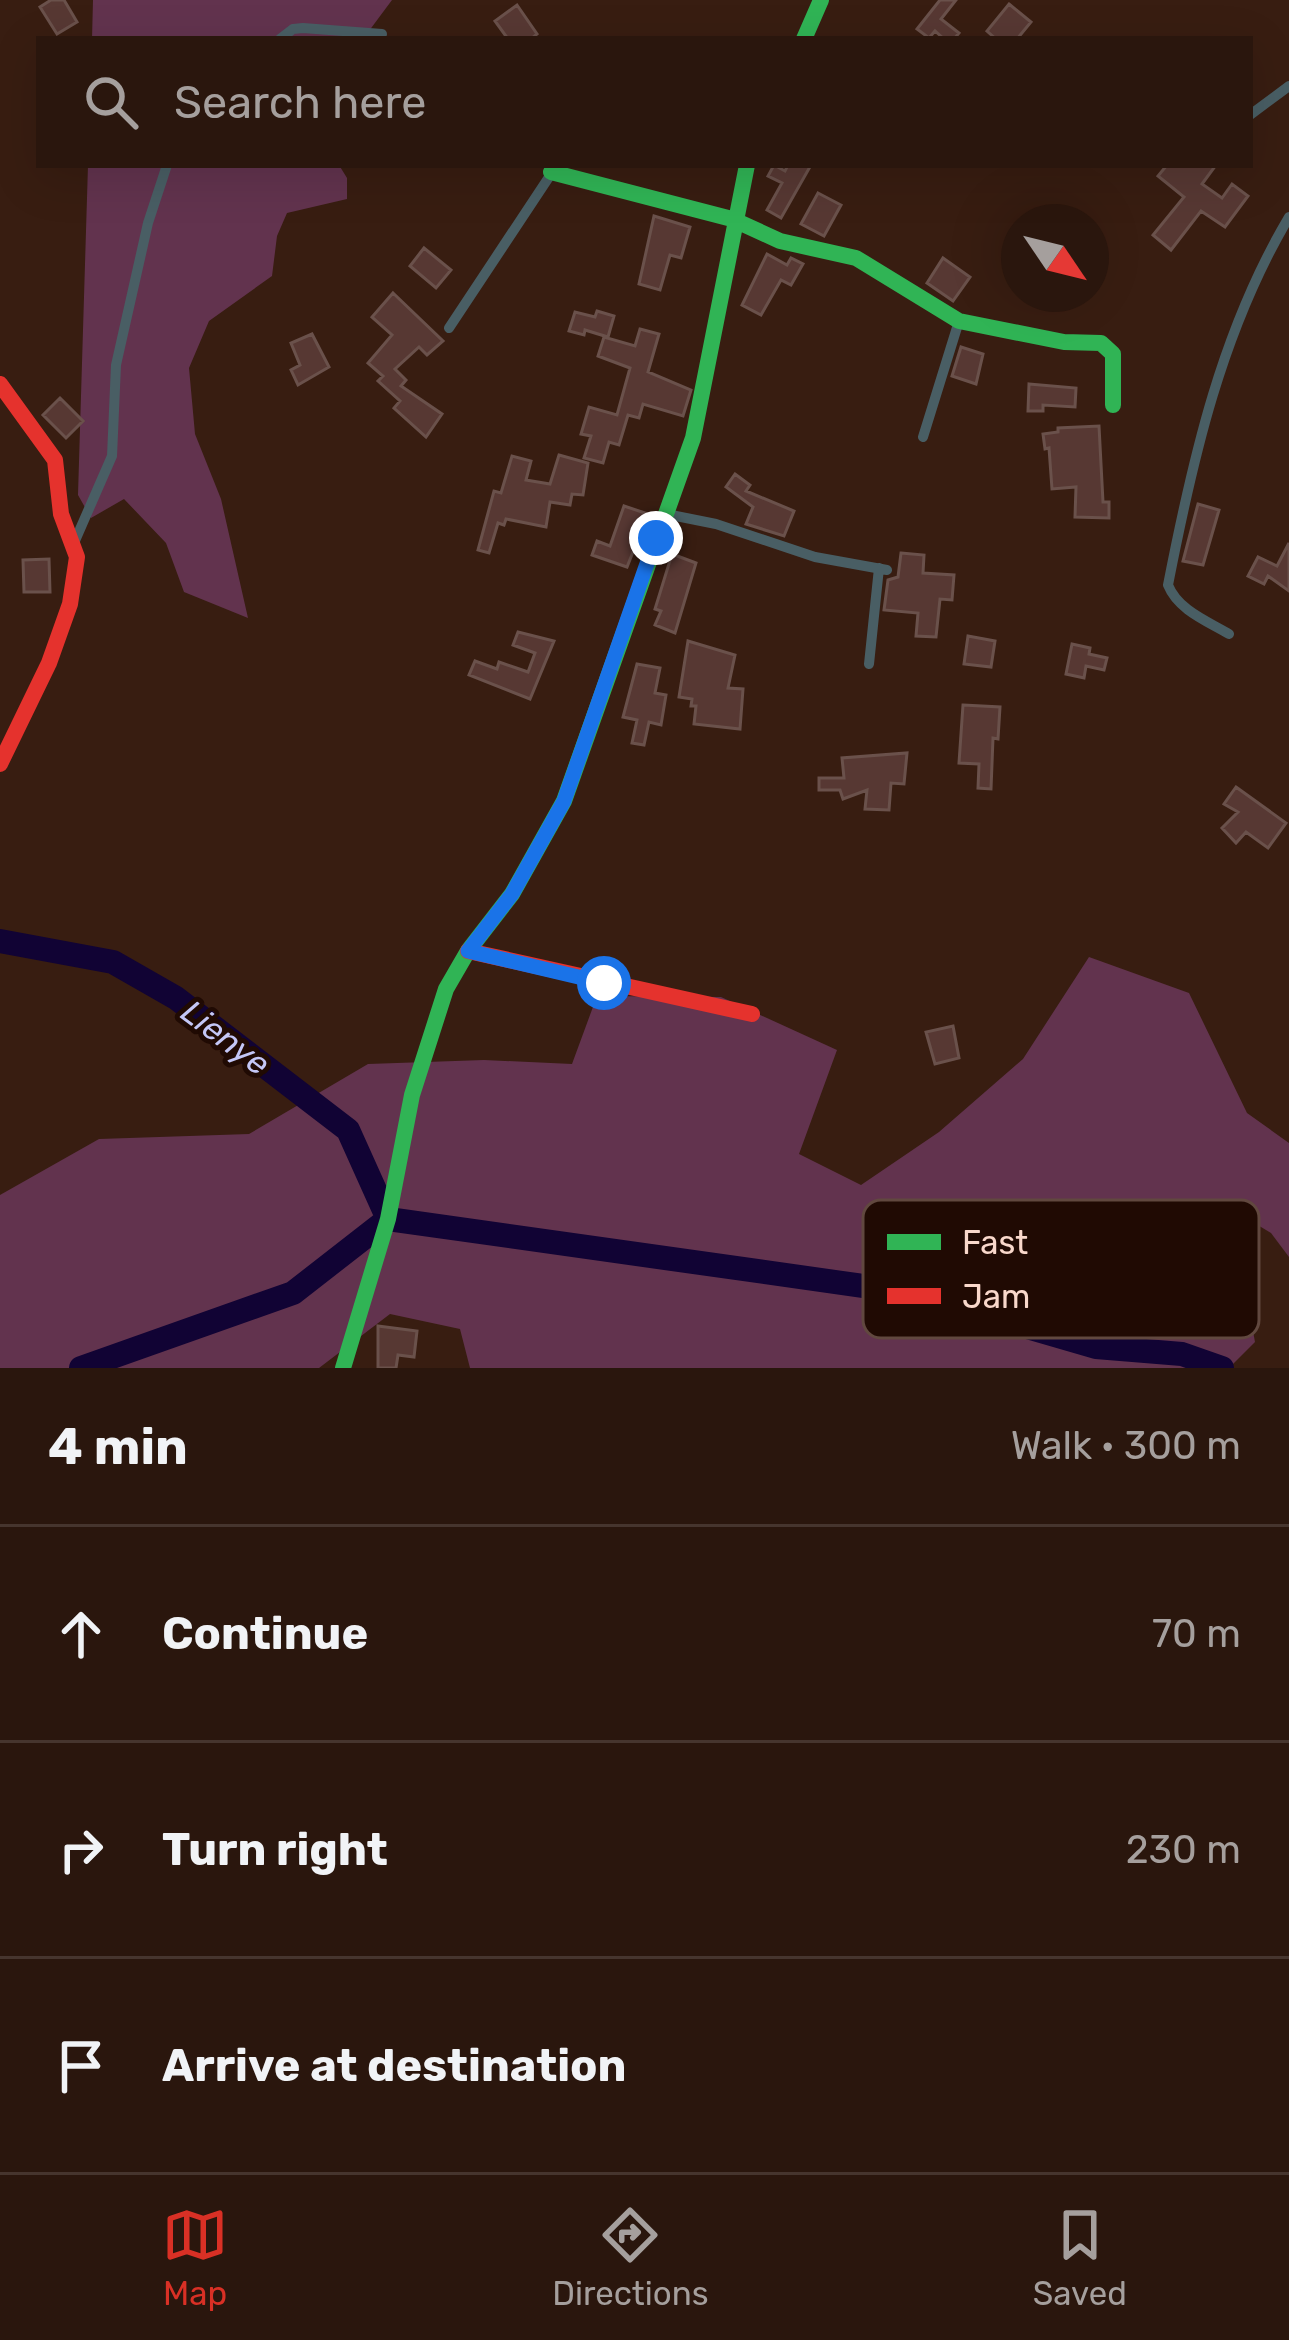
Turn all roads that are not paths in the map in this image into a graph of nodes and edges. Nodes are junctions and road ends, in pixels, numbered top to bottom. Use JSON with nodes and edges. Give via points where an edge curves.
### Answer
{"nodes":[{"id":1,"x":821,"y":0,"type":"edge"},
{"id":2,"x":382,"y":34,"type":"dead end"},
{"id":3,"x":284,"y":36,"type":"edge"},
{"id":4,"x":805,"y":36,"type":"edge"},
{"id":5,"x":1289,"y":86,"type":"edge"},
{"id":6,"x":1253,"y":113,"type":"edge"},
{"id":7,"x":166,"y":168,"type":"edge"},
{"id":8,"x":746,"y":168,"type":"edge"},
{"id":9,"x":554,"y":169,"type":"edge"},
{"id":10,"x":1289,"y":217,"type":"edge"},
{"id":11,"x":732,"y":219,"type":"junction"},
{"id":12,"x":959,"y":321,"type":"junction"},
{"id":13,"x":449,"y":328,"type":"dead end"},
{"id":14,"x":0,"y":384,"type":"edge"},
{"id":15,"x":1113,"y":405,"type":"dead end"},
{"id":16,"x":923,"y":436,"type":"dead end"},
{"id":17,"x":666,"y":514,"type":"junction"},
{"id":18,"x":74,"y":543,"type":"junction"},
{"id":19,"x":1229,"y":634,"type":"dead end"},
{"id":20,"x":869,"y":664,"type":"dead end"},
{"id":21,"x":0,"y":764,"type":"edge"},
{"id":22,"x":468,"y":951,"type":"junction"},
{"id":23,"x":752,"y":1014,"type":"dead end"},
{"id":24,"x":343,"y":1368,"type":"edge"}],
"edges":[{"from":1,"to":4,"type":"street"},
{"from":2,"to":3,"type":"street","via":[[303,28]]},
{"from":5,"to":6,"type":"street"},
{"from":7,"to":18,"type":"street","via":[[121,343],[112,456]]},
{"from":8,"to":11,"type":"street"},
{"from":9,"to":11,"type":"street"},
{"from":9,"to":13,"type":"street"},
{"from":10,"to":19,"type":"street","via":[[1223,357],[1168,585],[1182,606]]},
{"from":11,"to":12,"type":"street","via":[[780,241],[856,258]]},
{"from":11,"to":17,"type":"street","via":[[710,380]]},
{"from":12,"to":15,"type":"street","via":[[1108,346]]},
{"from":12,"to":16,"type":"street"},
{"from":14,"to":18,"type":"street","via":[[56,460],[61,514]]},
{"from":17,"to":20,"type":"street","via":[[883,569]]},
{"from":17,"to":22,"type":"street","via":[[564,801],[512,894]]},
{"from":18,"to":21,"type":"street","via":[[70,601]]},
{"from":22,"to":23,"type":"street"},
{"from":22,"to":24,"type":"street","via":[[446,989],[412,1095],[388,1219]]}]}
